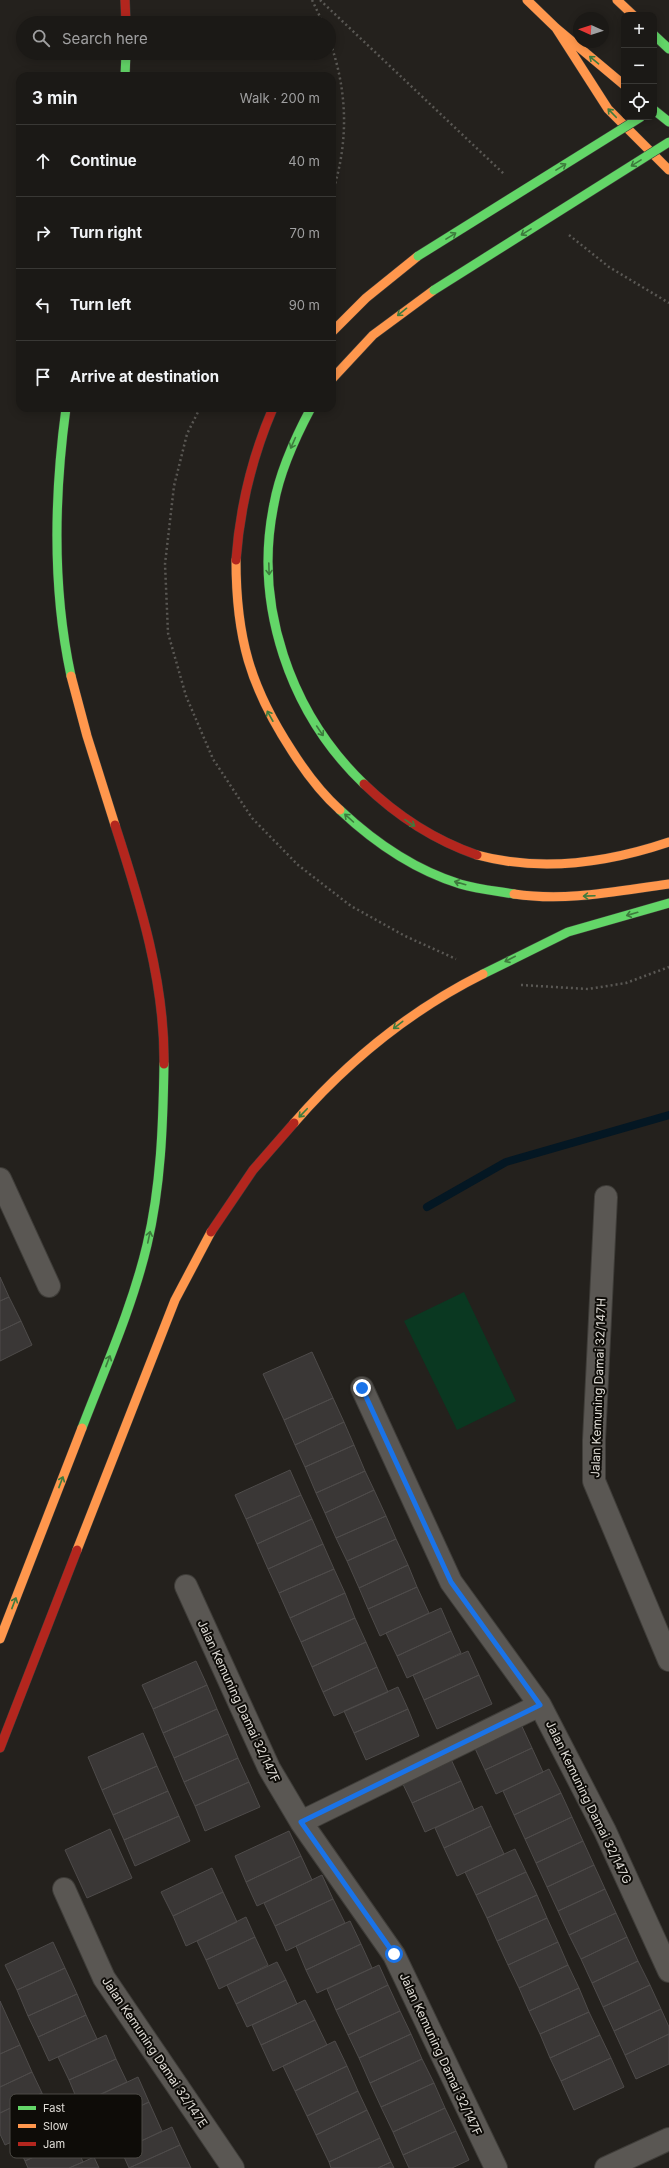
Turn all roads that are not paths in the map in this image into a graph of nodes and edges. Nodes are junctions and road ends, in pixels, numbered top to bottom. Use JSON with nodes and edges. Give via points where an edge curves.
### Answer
{"nodes":[{"id":1,"x":125,"y":0,"type":"edge"},
{"id":2,"x":526,"y":0,"type":"edge"},
{"id":3,"x":617,"y":0,"type":"edge"},
{"id":4,"x":630,"y":12,"type":"edge"},
{"id":5,"x":126,"y":16,"type":"edge"},
{"id":6,"x":556,"y":28,"type":"junction"},
{"id":7,"x":657,"y":38,"type":"edge"},
{"id":8,"x":669,"y":49,"type":"edge"},
{"id":9,"x":126,"y":60,"type":"edge"},
{"id":10,"x":125,"y":72,"type":"edge"},
{"id":11,"x":623,"y":84,"type":"edge"},
{"id":12,"x":664,"y":103,"type":"dead end"},
{"id":13,"x":657,"y":107,"type":"edge"},
{"id":14,"x":657,"y":112,"type":"edge"},
{"id":15,"x":636,"y":120,"type":"edge"},
{"id":16,"x":669,"y":122,"type":"edge"},
{"id":17,"x":669,"y":142,"type":"edge"},
{"id":18,"x":669,"y":170,"type":"edge"},
{"id":19,"x":336,"y":328,"type":"edge"},
{"id":20,"x":336,"y":375,"type":"edge"},
{"id":21,"x":66,"y":412,"type":"edge"},
{"id":22,"x":271,"y":412,"type":"edge"},
{"id":23,"x":309,"y":412,"type":"edge"},
{"id":24,"x":669,"y":842,"type":"edge"},
{"id":25,"x":669,"y":884,"type":"edge"},
{"id":26,"x":669,"y":903,"type":"edge"},
{"id":27,"x":0,"y":1180,"type":"edge"},
{"id":28,"x":606,"y":1197,"type":"dead end"},
{"id":29,"x":49,"y":1286,"type":"dead end"},
{"id":30,"x":362,"y":1388,"type":"dead end"},
{"id":31,"x":186,"y":1586,"type":"dead end"},
{"id":32,"x":0,"y":1639,"type":"edge"},
{"id":33,"x":667,"y":1651,"type":"edge"},
{"id":34,"x":540,"y":1705,"type":"junction"},
{"id":35,"x":0,"y":1748,"type":"edge"},
{"id":36,"x":301,"y":1822,"type":"junction"},
{"id":37,"x":64,"y":1888,"type":"dead end"},
{"id":38,"x":669,"y":1971,"type":"edge"},
{"id":39,"x":669,"y":2139,"type":"edge"},
{"id":40,"x":233,"y":2168,"type":"edge"},
{"id":41,"x":496,"y":2168,"type":"edge"},
{"id":42,"x":606,"y":2168,"type":"edge"}],
"edges":[{"from":1,"to":5,"type":"highway"},
{"from":2,"to":6,"type":"highway"},
{"from":3,"to":4,"type":"highway"},
{"from":11,"to":6,"type":"highway","one_way":true},
{"from":18,"to":6,"type":"highway","one_way":true,"via":[[608,109]]},
{"from":7,"to":8,"type":"highway"},
{"from":9,"to":10,"type":"highway"},
{"from":12,"to":13,"type":"highway"},
{"from":14,"to":16,"type":"highway"},
{"from":19,"to":15,"type":"highway","one_way":true,"bridge":true,"via":[[366,298],[418,256]]},
{"from":17,"to":20,"type":"highway","one_way":true,"bridge":true,"via":[[434,290],[373,336]]},
{"from":32,"to":21,"type":"highway","one_way":true,"via":[[134,1294],[149,1238],[163,1135],[164,1048],[154,964],[142,913],[76,696],[65,642],[58,574],[58,498]]},
{"from":25,"to":22,"type":"highway","one_way":true,"via":[[597,896],[555,897],[508,893],[458,884],[397,854],[351,821],[319,790],[276,727],[264,704],[245,653],[237,607],[236,558],[240,518],[250,466]]},
{"from":23,"to":24,"type":"highway","one_way":true,"via":[[292,444],[278,487],[271,519],[269,579],[278,641],[294,686],[332,750],[383,803],[413,826],[476,854],[509,861],[571,864]]},
{"from":26,"to":35,"type":"highway","one_way":true,"via":[[568,932],[461,985],[401,1023],[320,1095],[253,1170],[214,1227],[175,1300]]},
{"from":27,"to":29,"type":"street"},
{"from":28,"to":33,"type":"street","name":"Jalan Kemuning Damai 32/147H","via":[[594,1481]]},
{"from":30,"to":34,"type":"street","name":"Jalan Kemuning Damai 32/147G","via":[[451,1582]]},
{"from":31,"to":36,"type":"street","name":"Jalan Kemuning Damai 32/147F","via":[[269,1768]]},
{"from":34,"to":36,"type":"street"},
{"from":34,"to":38,"type":"street","name":"Jalan Kemuning Damai 32/147G","via":[[605,1830]]},
{"from":36,"to":41,"type":"street","name":"Jalan Kemuning Damai 32/147F","via":[[394,1954]]},
{"from":37,"to":40,"type":"street","name":"Jalan Kemuning Damai 32/147E","via":[[104,1978]]},
{"from":39,"to":42,"type":"street"}]}
